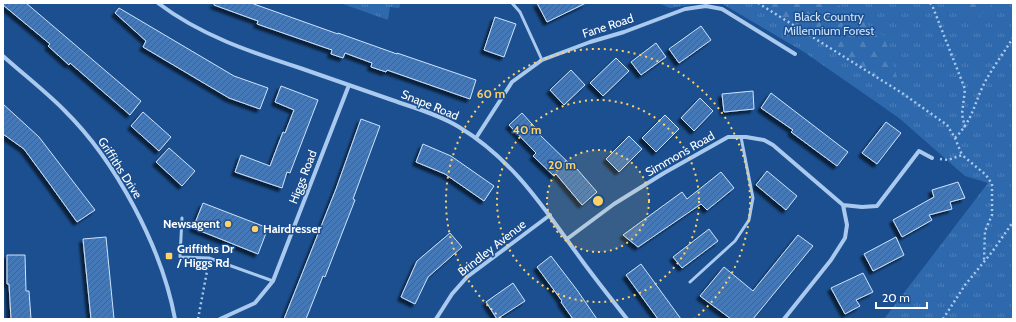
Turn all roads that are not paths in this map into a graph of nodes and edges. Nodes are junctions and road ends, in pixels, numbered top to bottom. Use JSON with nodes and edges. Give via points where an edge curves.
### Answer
{"nodes":[{"id":1,"x":158,"y":3,"type":"edge"},
{"id":2,"x":512,"y":3,"type":"edge"},
{"id":3,"x":795,"y":54,"type":"dead end"},
{"id":4,"x":3,"y":56,"type":"edge"},
{"id":5,"x":542,"y":60,"type":"junction"},
{"id":6,"x":349,"y":84,"type":"junction"},
{"id":7,"x":741,"y":137,"type":"junction"},
{"id":8,"x":476,"y":138,"type":"junction"},
{"id":9,"x":932,"y":158,"type":"road end"},
{"id":10,"x":843,"y":205,"type":"junction"},
{"id":11,"x":550,"y":216,"type":"junction"},
{"id":12,"x":182,"y":218,"type":"dead end"},
{"id":13,"x":567,"y":239,"type":"junction"},
{"id":14,"x":273,"y":281,"type":"junction"},
{"id":15,"x":690,"y":282,"type":"dead end"},
{"id":16,"x":175,"y":319,"type":"edge"},
{"id":17,"x":220,"y":319,"type":"edge"},
{"id":18,"x":436,"y":319,"type":"edge"},
{"id":19,"x":627,"y":319,"type":"edge"},
{"id":20,"x":784,"y":319,"type":"edge"}],
"edges":[{"from":1,"to":6,"type":"street","name":"Snape Road","via":[[212,36],[271,59]]},
{"from":2,"to":5,"type":"lane","via":[[520,12]]},
{"from":3,"to":5,"type":"street","name":"Fane Road","via":[[722,9],[706,6],[685,9]]},
{"from":4,"to":16,"type":"street","name":"Griffiths Drive","via":[[64,111],[107,161],[150,242],[164,277]]},
{"from":5,"to":8,"type":"street","name":"Fane Road","via":[[512,82]]},
{"from":6,"to":8,"type":"street","name":"Snape Road","via":[[438,117]]},
{"from":6,"to":14,"type":"street","name":"Higgs Road"},
{"from":7,"to":10,"type":"street","name":"Simmons Road","via":[[764,140],[773,145]]},
{"from":7,"to":13,"type":"street","name":"Simmons Road","via":[[728,137],[664,173],[614,204]]},
{"from":7,"to":15,"type":"lane","via":[[753,198],[749,220],[735,241]]},
{"from":8,"to":11,"type":"street","name":"Snape Road","via":[[522,179]]},
{"from":9,"to":10,"type":"street","via":[[919,151],[877,206]]},
{"from":10,"to":20,"type":"street","via":[[847,225],[844,238],[831,260]]},
{"from":11,"to":13,"type":"street","name":"Snape Road"},
{"from":11,"to":18,"type":"street","name":"Brindley Avenue","via":[[468,277],[452,294]]},
{"from":12,"to":14,"type":"lane","via":[[180,257],[209,258]]},
{"from":13,"to":19,"type":"street","name":"Snape Road"},
{"from":14,"to":17,"type":"street","name":"Higgs Road","via":[[255,303]]}]}
